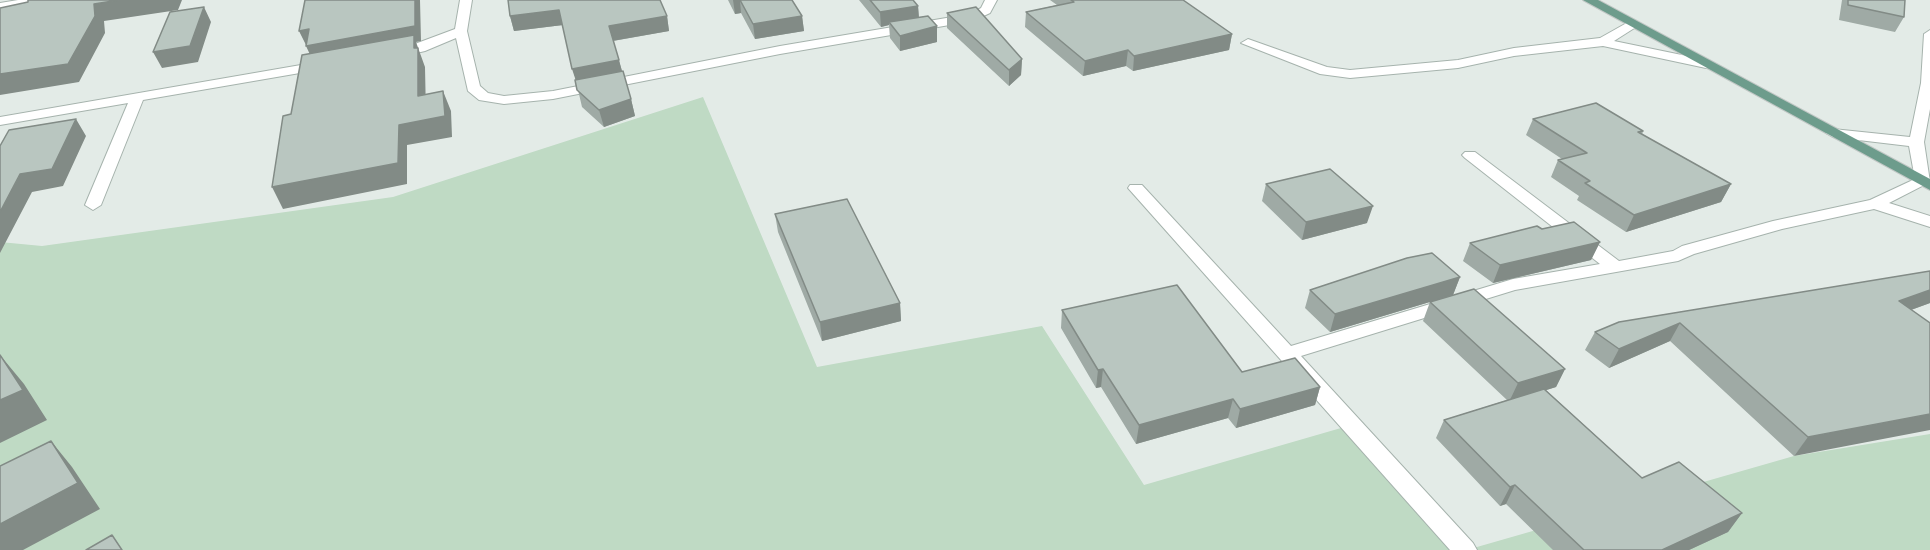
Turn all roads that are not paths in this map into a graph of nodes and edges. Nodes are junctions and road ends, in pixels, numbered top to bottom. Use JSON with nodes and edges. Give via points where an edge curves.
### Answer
{"nodes":[{"id":1,"x":38,"y":0,"type":"edge"},
{"id":2,"x":466,"y":0,"type":"edge"},
{"id":3,"x":991,"y":0,"type":"edge"},
{"id":4,"x":1589,"y":0,"type":"edge"},
{"id":5,"x":0,"y":7,"type":"edge"},
{"id":6,"x":1632,"y":24,"type":"junction"},
{"id":7,"x":462,"y":31,"type":"junction"},
{"id":8,"x":1930,"y":34,"type":"edge"},
{"id":9,"x":1603,"y":42,"type":"junction"},
{"id":10,"x":1248,"y":43,"type":"dead end"},
{"id":11,"x":379,"y":57,"type":"edge"},
{"id":12,"x":344,"y":62,"type":"edge"},
{"id":13,"x":1706,"y":64,"type":"junction"},
{"id":14,"x":138,"y":96,"type":"junction"},
{"id":15,"x":0,"y":121,"type":"edge"},
{"id":16,"x":1833,"y":133,"type":"junction"},
{"id":17,"x":1916,"y":142,"type":"junction"},
{"id":18,"x":1470,"y":156,"type":"dead end"},
{"id":19,"x":1926,"y":183,"type":"edge"},
{"id":20,"x":1136,"y":188,"type":"dead end"},
{"id":21,"x":1875,"y":204,"type":"junction"},
{"id":22,"x":93,"y":205,"type":"dead end"},
{"id":23,"x":1930,"y":222,"type":"edge"},
{"id":24,"x":1614,"y":266,"type":"junction"},
{"id":25,"x":1287,"y":354,"type":"junction"},
{"id":26,"x":1465,"y":550,"type":"edge"}],
"edges":[{"from":1,"to":5,"type":"street"},
{"from":2,"to":7,"type":"street"},
{"from":3,"to":7,"type":"street","via":[[986,9],[973,17],[553,95],[504,100],[484,97],[473,88]]},
{"from":4,"to":6,"type":"main road"},
{"from":6,"to":9,"type":"street"},
{"from":6,"to":13,"type":"main road"},
{"from":7,"to":11,"type":"street","via":[[420,48]]},
{"from":8,"to":17,"type":"street","via":[[1928,84]]},
{"from":9,"to":10,"type":"street","via":[[1536,48],[1458,64],[1350,74],[1325,71]]},
{"from":9,"to":13,"type":"street"},
{"from":12,"to":14,"type":"street"},
{"from":13,"to":16,"type":"main road"},
{"from":14,"to":15,"type":"street"},
{"from":14,"to":22,"type":"street"},
{"from":16,"to":17,"type":"street"},
{"from":16,"to":19,"type":"main road"},
{"from":17,"to":19,"type":"street"},
{"from":18,"to":24,"type":"street"},
{"from":19,"to":21,"type":"street"},
{"from":20,"to":25,"type":"street"},
{"from":21,"to":23,"type":"street"},
{"from":21,"to":24,"type":"street","via":[[1779,225],[1678,256]]},
{"from":24,"to":25,"type":"street","via":[[1513,285]]},
{"from":25,"to":26,"type":"street"}]}
